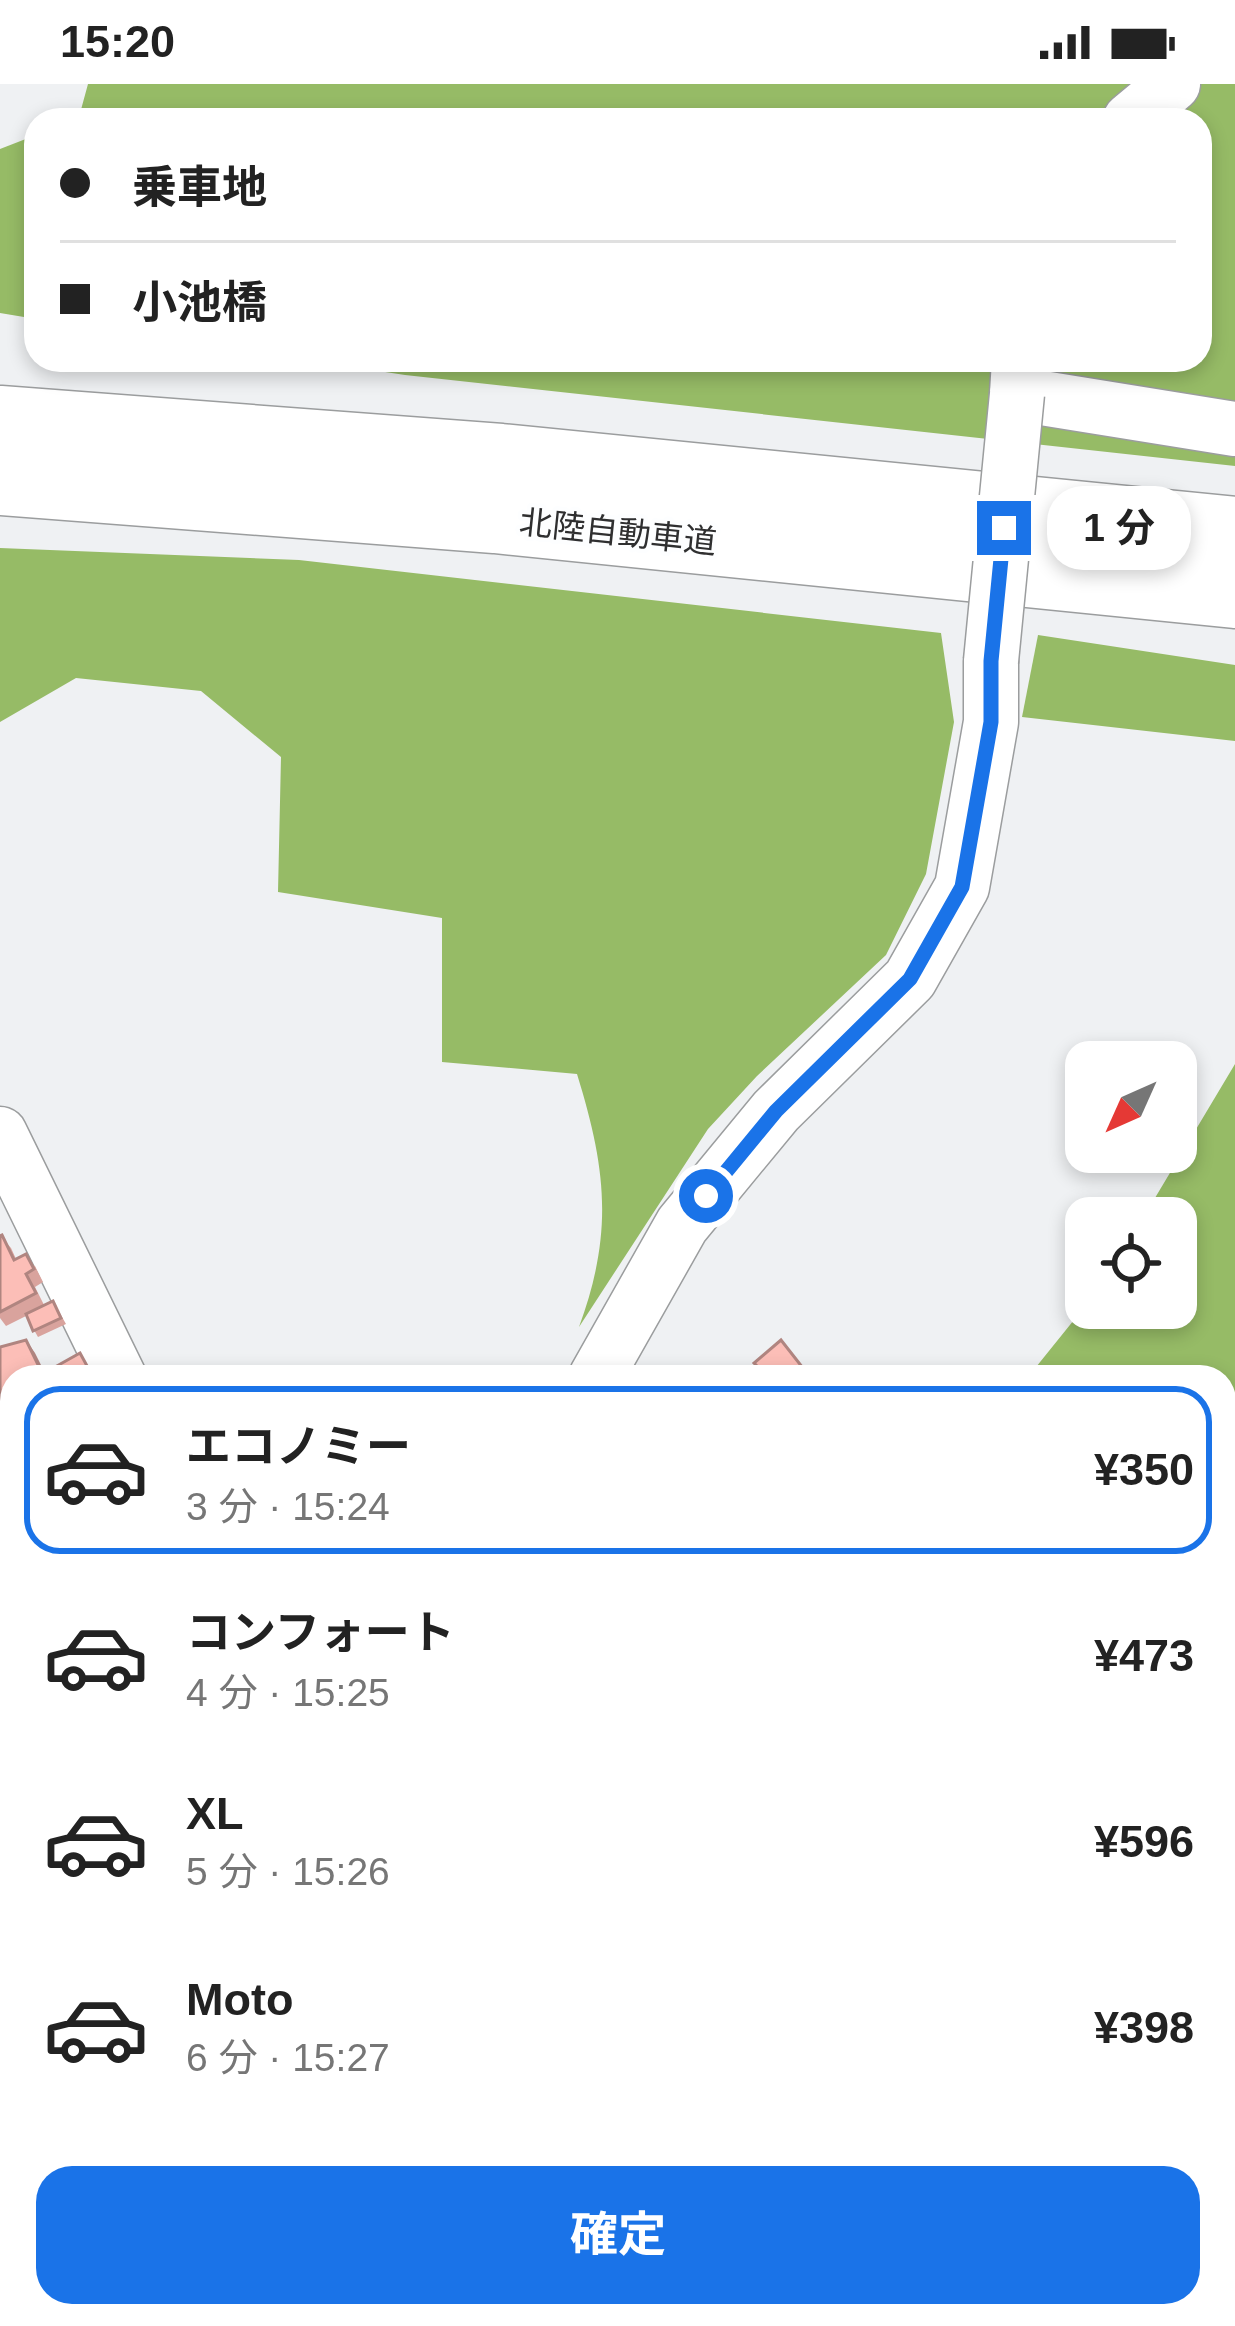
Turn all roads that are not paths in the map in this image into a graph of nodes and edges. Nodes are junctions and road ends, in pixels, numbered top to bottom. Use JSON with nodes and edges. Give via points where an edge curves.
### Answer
{"nodes":[{"id":1,"x":1173,"y":84,"type":"edge"},
{"id":2,"x":1144,"y":108,"type":"edge"},
{"id":3,"x":1018,"y":377,"type":"edge"},
{"id":4,"x":0,"y":418,"type":"edge"},
{"id":5,"x":1235,"y":429,"type":"edge"},
{"id":6,"x":0,"y":482,"type":"edge"},
{"id":7,"x":1235,"y":530,"type":"edge"},
{"id":8,"x":1235,"y":595,"type":"edge"},
{"id":9,"x":3,"y":1159,"type":"edge"},
{"id":10,"x":113,"y":1365,"type":"edge"},
{"id":11,"x":603,"y":1365,"type":"edge"}],
"edges":[{"from":1,"to":2,"type":"street"},
{"from":3,"to":5,"type":"street"},
{"from":3,"to":11,"type":"street","bridge":true,"via":[[991,722],[962,887],[910,979],[776,1111],[682,1225]]},
{"from":4,"to":7,"type":"highway","name":"北陸自動車道","via":[[501,457]]},
{"from":6,"to":8,"type":"highway","name":"北陸自動車道","via":[[495,520]]},
{"from":9,"to":10,"type":"street"}]}
